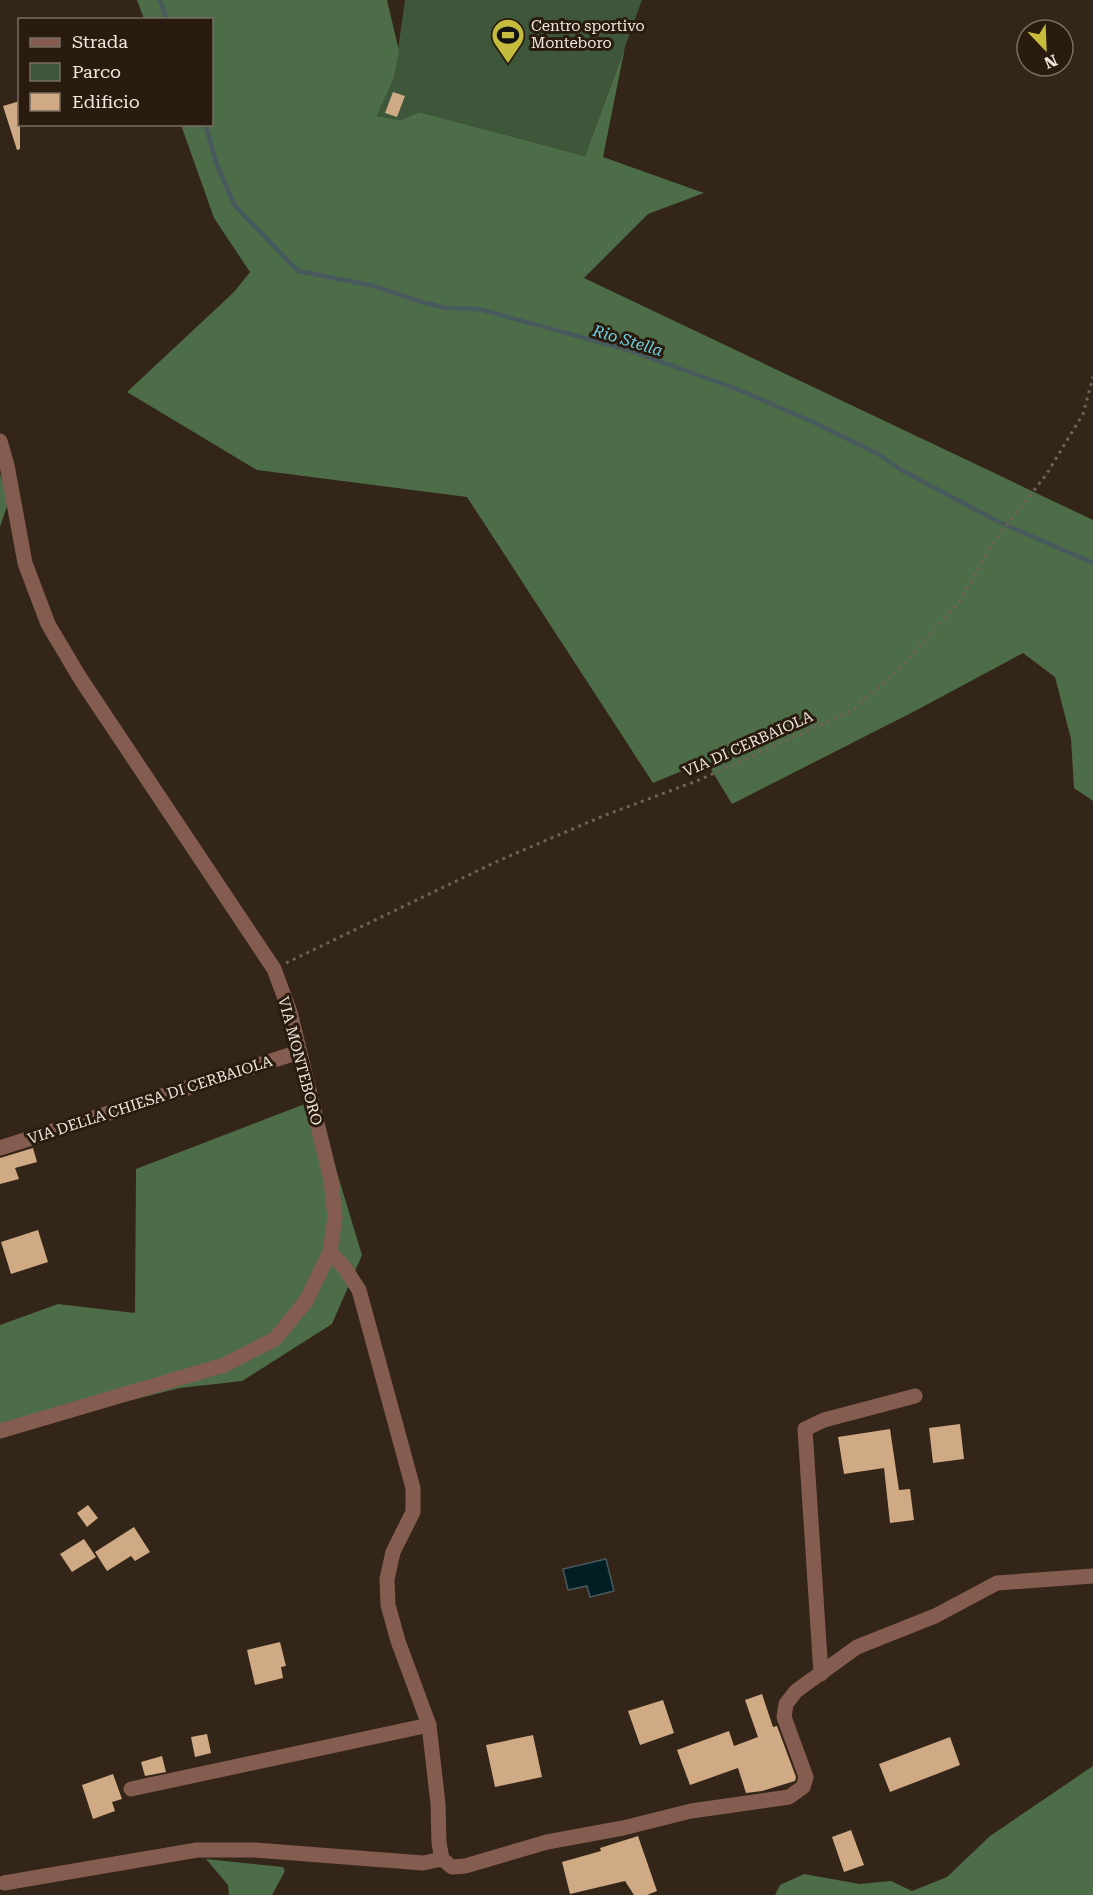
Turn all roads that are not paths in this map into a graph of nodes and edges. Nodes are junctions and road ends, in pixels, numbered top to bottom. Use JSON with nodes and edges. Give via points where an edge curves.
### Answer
{"nodes":[{"id":1,"x":0,"y":441,"type":"edge"},
{"id":2,"x":299,"y":1052,"type":"junction"},
{"id":3,"x":0,"y":1148,"type":"edge"},
{"id":4,"x":330,"y":1252,"type":"junction"},
{"id":5,"x":915,"y":1396,"type":"dead end"},
{"id":6,"x":0,"y":1431,"type":"edge"},
{"id":7,"x":1093,"y":1576,"type":"edge"},
{"id":8,"x":821,"y":1674,"type":"junction"},
{"id":9,"x":429,"y":1725,"type":"junction"},
{"id":10,"x":131,"y":1789,"type":"dead end"},
{"id":11,"x":442,"y":1859,"type":"junction"},
{"id":12,"x":4,"y":1883,"type":"dead end"}],
"edges":[{"from":1,"to":2,"type":"street","name":"VIA MONTEBORO","via":[[25,563],[48,624],[274,969]]},
{"from":2,"to":3,"type":"street","name":"VIA DELLA CHIESA DI CERBAIOLA"},
{"from":2,"to":4,"type":"street","name":"VIA MONTEBORO","via":[[331,1180],[335,1217]]},
{"from":4,"to":6,"type":"street","name":"VIA MONTEBORO","via":[[306,1300],[275,1339],[224,1365]]},
{"from":4,"to":9,"type":"street","via":[[359,1290],[413,1488],[414,1512],[393,1552],[387,1579],[388,1605]]},
{"from":5,"to":8,"type":"street","via":[[824,1420],[805,1429]]},
{"from":7,"to":8,"type":"street","via":[[997,1583],[936,1616],[857,1647]]},
{"from":8,"to":11,"type":"street","via":[[796,1691],[786,1704],[784,1717],[806,1777],[803,1787],[789,1797],[691,1811],[547,1842],[465,1866],[452,1867]]},
{"from":9,"to":10,"type":"street"},
{"from":9,"to":11,"type":"street"},
{"from":11,"to":12,"type":"street","via":[[423,1863],[255,1850],[197,1850]]}]}
